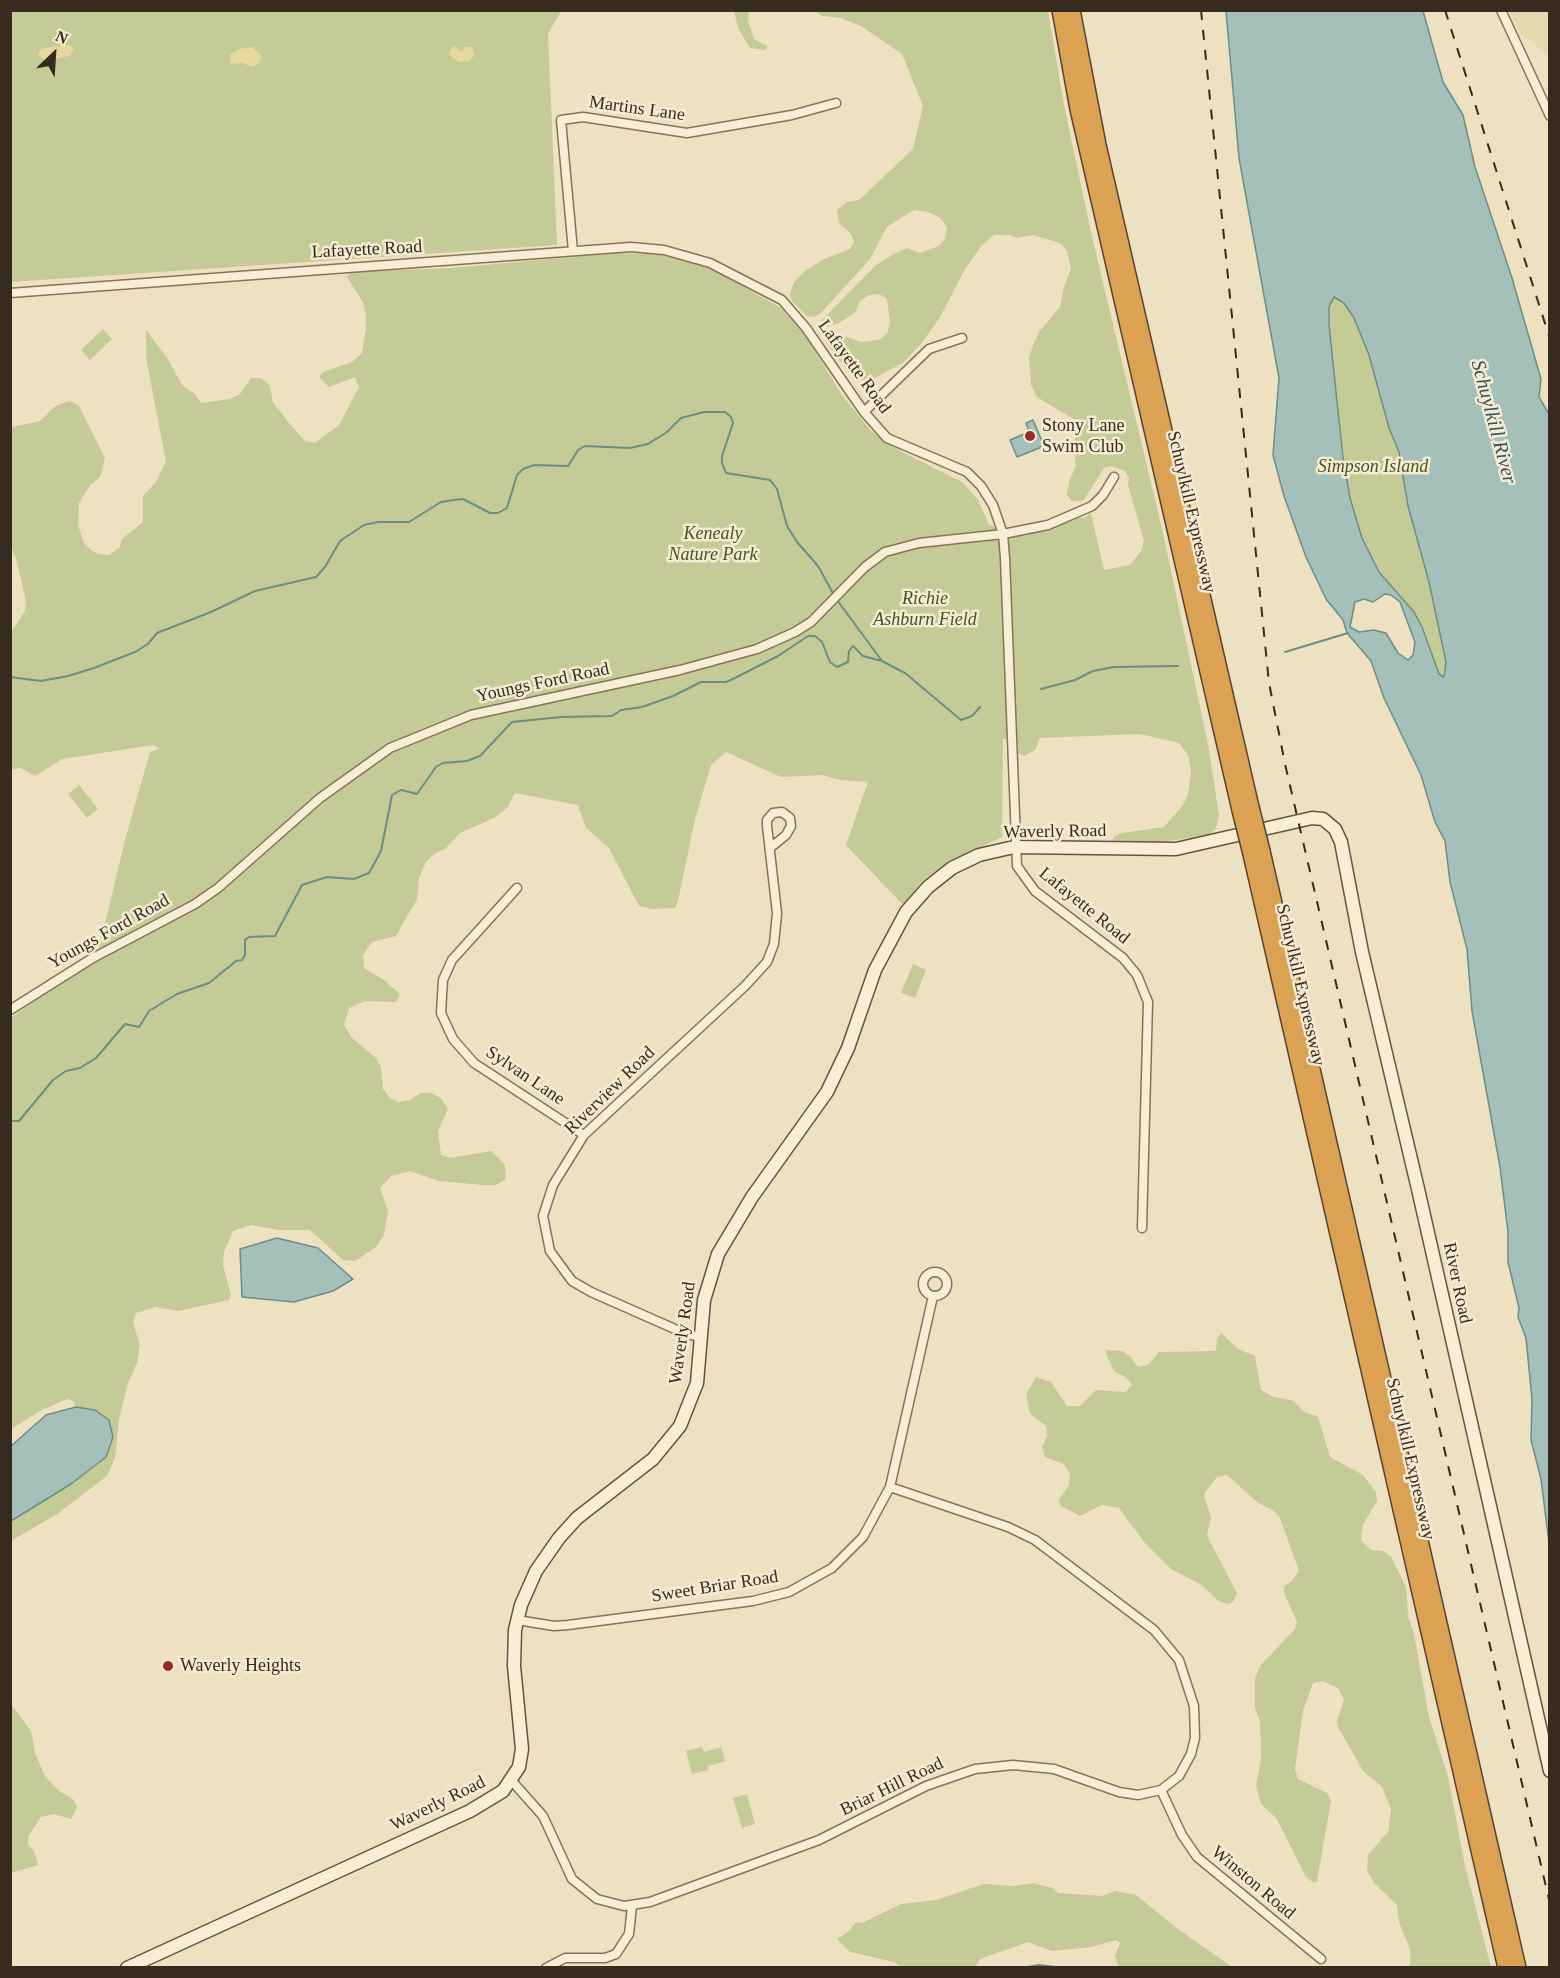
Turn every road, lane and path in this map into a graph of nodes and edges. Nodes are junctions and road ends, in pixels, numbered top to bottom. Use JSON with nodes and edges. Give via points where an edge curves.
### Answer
{"nodes":[{"id":1,"x":1060,"y":10,"type":"edge"},
{"id":2,"x":1072,"y":10,"type":"edge"},
{"id":3,"x":1501,"y":10,"type":"edge"},
{"id":4,"x":836,"y":103,"type":"dead end"},
{"id":5,"x":1550,"y":116,"type":"edge"},
{"id":6,"x":573,"y":251,"type":"junction"},
{"id":7,"x":10,"y":293,"type":"edge"},
{"id":8,"x":962,"y":338,"type":"dead end"},
{"id":9,"x":864,"y":412,"type":"junction"},
{"id":10,"x":1114,"y":477,"type":"dead end"},
{"id":11,"x":1003,"y":534,"type":"junction"},
{"id":12,"x":1200,"y":613,"type":"junction"},
{"id":13,"x":1312,"y":818,"type":"joint"},
{"id":14,"x":1014,"y":847,"type":"junction"},
{"id":15,"x":770,"y":848,"type":"dead end"},
{"id":16,"x":1256,"y":852,"type":"junction"},
{"id":17,"x":517,"y":888,"type":"dead end"},
{"id":18,"x":10,"y":1010,"type":"edge"},
{"id":19,"x":584,"y":1135,"type":"junction"},
{"id":20,"x":1142,"y":1228,"type":"dead end"},
{"id":21,"x":933,"y":1296,"type":"dead end"},
{"id":22,"x":702,"y":1338,"type":"junction"},
{"id":23,"x":890,"y":1487,"type":"junction"},
{"id":24,"x":517,"y":1620,"type":"junction"},
{"id":25,"x":1550,"y":1771,"type":"edge"},
{"id":26,"x":511,"y":1780,"type":"junction"},
{"id":27,"x":1161,"y":1790,"type":"junction"},
{"id":28,"x":632,"y":1906,"type":"junction"},
{"id":29,"x":1321,"y":1959,"type":"dead end"},
{"id":30,"x":127,"y":1968,"type":"edge"},
{"id":31,"x":546,"y":1968,"type":"edge"},
{"id":32,"x":1506,"y":1968,"type":"edge"},
{"id":33,"x":1518,"y":1968,"type":"edge"}],
"edges":[{"from":1,"to":12,"type":"highway","name":"Schuylkill Expressway","via":[[1078,109]]},
{"from":2,"to":12,"type":"highway","name":"Schuylkill Expressway"},
{"from":3,"to":5,"type":"street"},
{"from":4,"to":6,"type":"street","name":"Martins Lane","via":[[687,134],[583,117],[561,120]]},
{"from":6,"to":7,"type":"street","name":"Lafayette Road"},
{"from":6,"to":9,"type":"street","name":"Lafayette Road","via":[[663,250],[710,263],[748,281],[782,300]]},
{"from":8,"to":9,"type":"street","via":[[930,349]]},
{"from":9,"to":11,"type":"street","name":"Lafayette Road","via":[[888,438],[957,466],[975,479],[993,505]]},
{"from":10,"to":11,"type":"street","name":"Youngs Ford Road","via":[[1098,501],[1085,510],[1048,525]]},
{"from":11,"to":14,"type":"street","name":"Lafayette Road"},
{"from":11,"to":18,"type":"street","name":"Youngs Ford Road","via":[[892,549],[872,561],[804,627],[757,649],[471,716],[390,747],[320,798],[195,904],[91,959]]},
{"from":12,"to":16,"type":"highway","name":"Schuylkill Expressway","bridge":true},
{"from":13,"to":14,"type":"street","name":"Waverly Road","via":[[1176,849]]},
{"from":13,"to":25,"type":"street","name":"River Road","via":[[1331,824],[1341,843],[1364,963]]},
{"from":14,"to":20,"type":"street","name":"Lafayette Road","via":[[1017,866],[1027,884],[1123,958],[1137,975],[1145,994],[1148,1043]]},
{"from":14,"to":22,"type":"street","name":"Waverly Road","via":[[979,855],[939,878],[917,898],[895,930],[875,970],[837,1074],[718,1254],[704,1300]]},
{"from":15,"to":19,"type":"street","name":"Riverview Road","via":[[777,924],[766,962]]},
{"from":16,"to":32,"type":"highway","name":"Schuylkill Expressway"},
{"from":16,"to":33,"type":"highway","name":"Schuylkill Expressway"},
{"from":17,"to":19,"type":"street","name":"Sylvan Lane","via":[[452,960],[443,980],[441,1013],[453,1039],[474,1064]]},
{"from":19,"to":22,"type":"street","name":"Riverview Road","via":[[557,1177],[545,1205],[546,1240],[556,1262],[581,1287]]},
{"from":21,"to":23,"type":"street","name":"Sweet Briar Road"},
{"from":22,"to":24,"type":"street","name":"Waverly Road","via":[[697,1383],[672,1438],[567,1528],[536,1571]]},
{"from":23,"to":24,"type":"street","name":"Sweet Briar Road","via":[[855,1546],[818,1577],[789,1592],[753,1601],[568,1625]]},
{"from":23,"to":27,"type":"street","via":[[1035,1540],[1117,1600],[1166,1643],[1179,1660],[1191,1691],[1195,1738],[1186,1766]]},
{"from":24,"to":26,"type":"street","name":"Waverly Road","via":[[513,1654],[522,1749],[519,1767]]},
{"from":26,"to":28,"type":"street","name":"Briar Hill Road","via":[[543,1816],[567,1871],[580,1888],[606,1903]]},
{"from":26,"to":30,"type":"street","name":"Waverly Road","via":[[495,1797],[470,1811]]},
{"from":27,"to":28,"type":"street","name":"Briar Hill Road","via":[[1129,1794],[1074,1774],[1034,1766],[975,1769],[926,1786],[819,1840]]},
{"from":27,"to":29,"type":"street","name":"Winston Road","via":[[1197,1857]]},
{"from":28,"to":31,"type":"street","via":[[629,1934],[616,1954],[605,1958],[565,1958]]}]}
